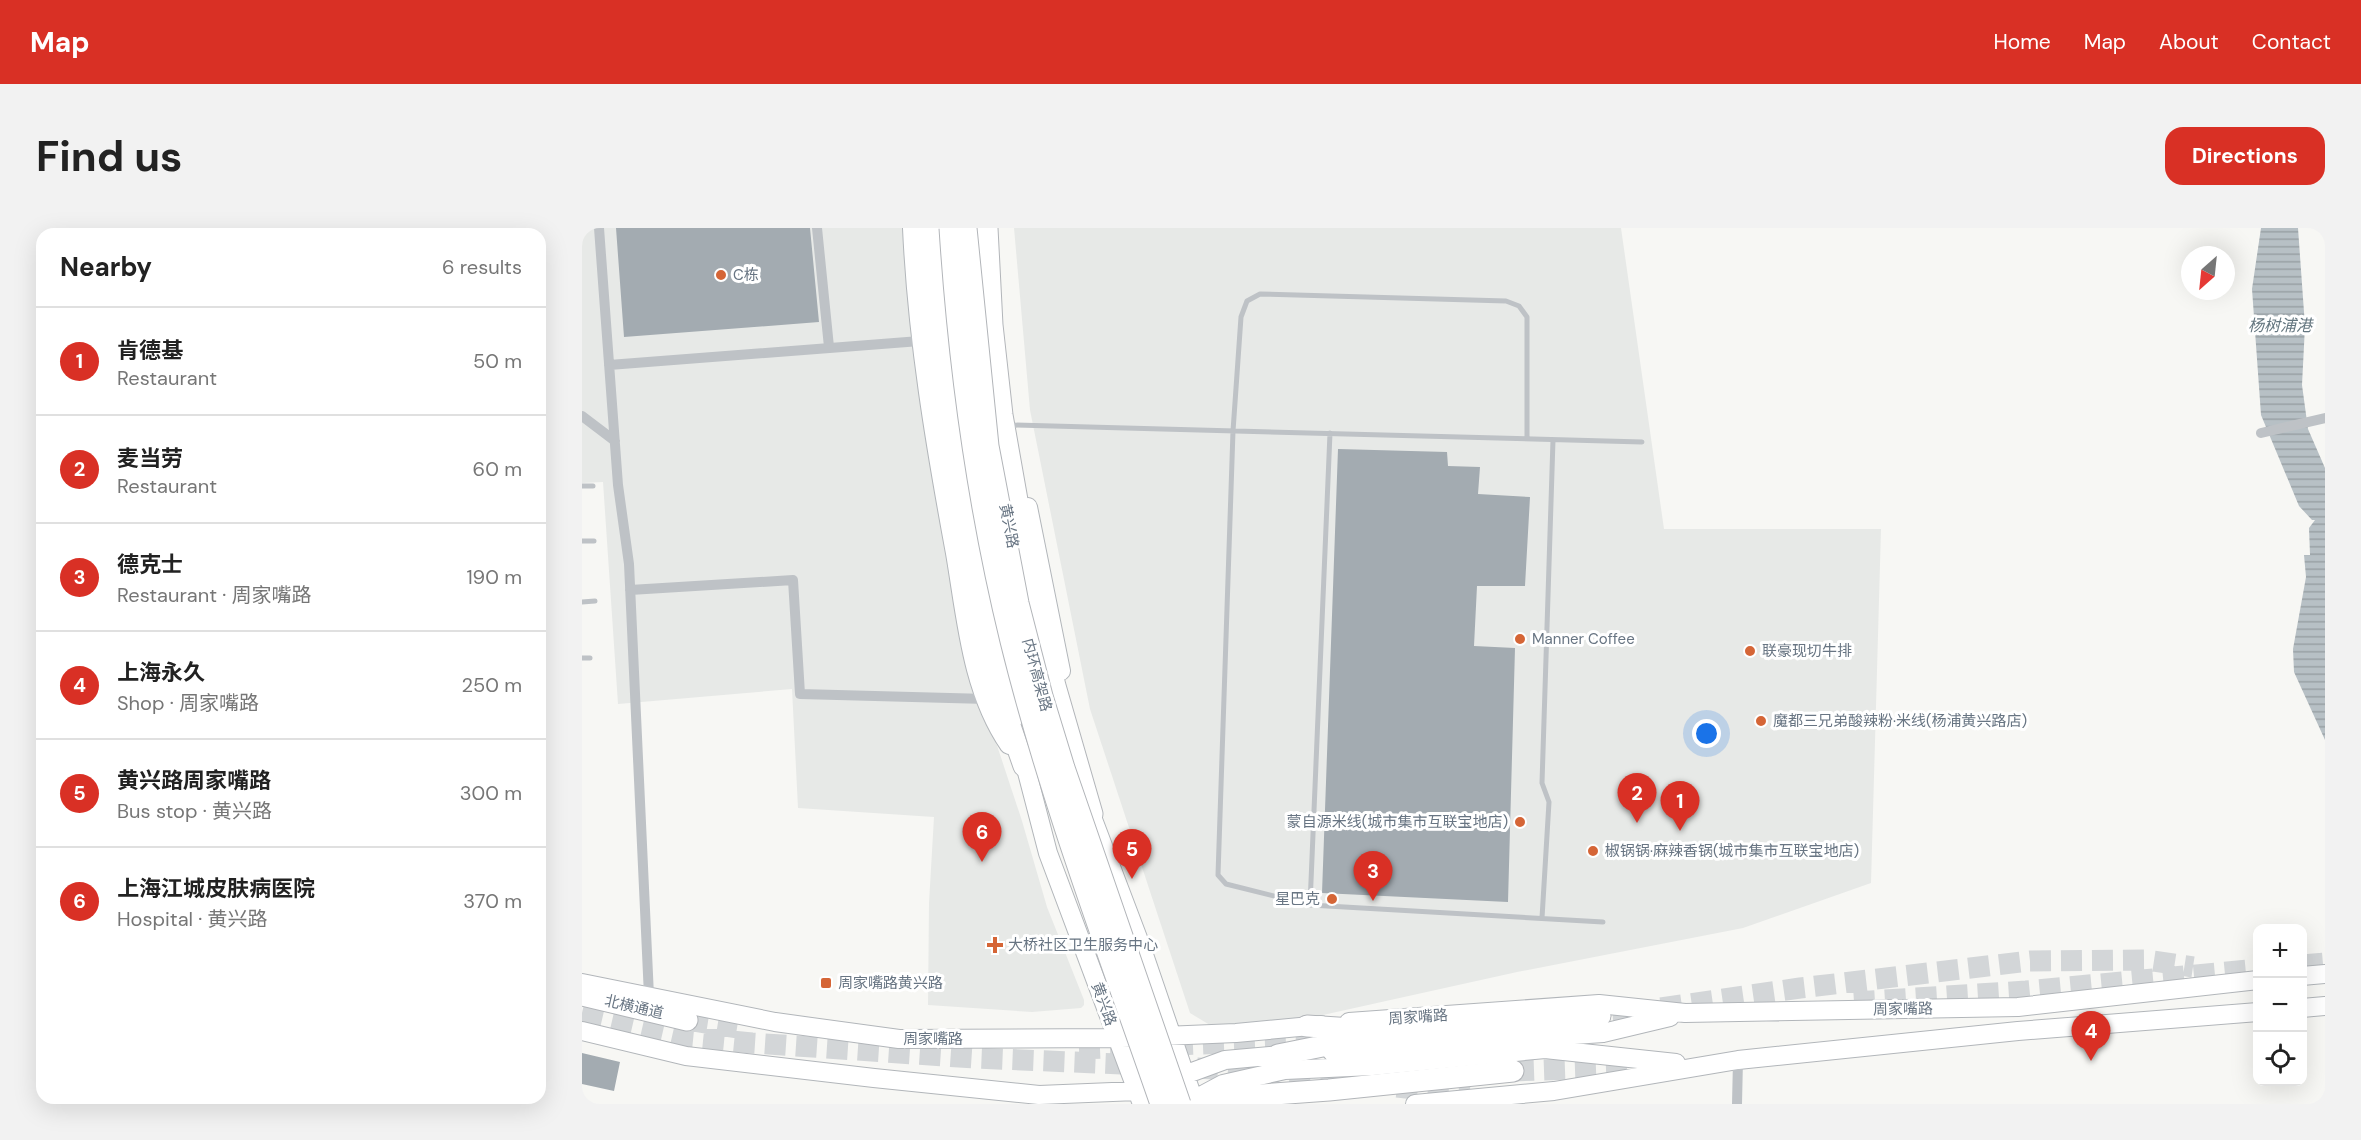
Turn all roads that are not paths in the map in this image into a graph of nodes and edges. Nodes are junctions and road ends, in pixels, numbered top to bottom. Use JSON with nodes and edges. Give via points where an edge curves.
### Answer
{"nodes":[{"id":1,"x":599,"y":228,"type":"edge"},
{"id":2,"x":818,"y":228,"type":"edge"},
{"id":3,"x":912,"y":228,"type":"edge"},
{"id":4,"x":928,"y":228,"type":"edge"},
{"id":5,"x":939,"y":228,"type":"edge"},
{"id":6,"x":950,"y":228,"type":"edge"},
{"id":7,"x":966,"y":228,"type":"edge"},
{"id":8,"x":971,"y":228,"type":"edge"},
{"id":9,"x":987,"y":228,"type":"edge"},
{"id":10,"x":995,"y":228,"type":"edge"},
{"id":11,"x":921,"y":340,"type":"junction"},
{"id":12,"x":829,"y":347,"type":"junction"},
{"id":13,"x":609,"y":365,"type":"junction"},
{"id":14,"x":582,"y":416,"type":"edge"},
{"id":15,"x":2322,"y":419,"type":"edge"},
{"id":16,"x":1007,"y":420,"type":"junction"},
{"id":17,"x":1233,"y":431,"type":"junction"},
{"id":18,"x":1330,"y":433,"type":"junction"},
{"id":19,"x":2261,"y":433,"type":"dead end"},
{"id":20,"x":1527,"y":438,"type":"junction"},
{"id":21,"x":1553,"y":440,"type":"junction"},
{"id":22,"x":615,"y":441,"type":"junction"},
{"id":23,"x":1642,"y":442,"type":"dead end"},
{"id":24,"x":582,"y":486,"type":"edge"},
{"id":25,"x":593,"y":486,"type":"dead end"},
{"id":26,"x":582,"y":541,"type":"edge"},
{"id":27,"x":594,"y":541,"type":"dead end"},
{"id":28,"x":630,"y":590,"type":"junction"},
{"id":29,"x":595,"y":601,"type":"dead end"},
{"id":30,"x":582,"y":602,"type":"edge"},
{"id":31,"x":582,"y":658,"type":"edge"},
{"id":32,"x":590,"y":658,"type":"dead end"},
{"id":33,"x":987,"y":699,"type":"junction"},
{"id":34,"x":1024,"y":766,"type":"junction"},
{"id":35,"x":1092,"y":814,"type":"junction"},
{"id":36,"x":1310,"y":905,"type":"junction"},
{"id":37,"x":1542,"y":918,"type":"junction"},
{"id":38,"x":1602,"y":922,"type":"dead end"},
{"id":39,"x":2325,"y":974,"type":"edge"},
{"id":40,"x":2307,"y":976,"type":"edge"},
{"id":41,"x":2253,"y":981,"type":"edge"},
{"id":42,"x":582,"y":982,"type":"edge"},
{"id":43,"x":582,"y":995,"type":"edge"},
{"id":44,"x":650,"y":996,"type":"junction"},
{"id":45,"x":2325,"y":1006,"type":"edge"},
{"id":46,"x":2307,"y":1008,"type":"edge"},
{"id":47,"x":2253,"y":1012,"type":"edge"},
{"id":48,"x":1685,"y":1013,"type":"junction"},
{"id":49,"x":1600,"y":1016,"type":"tunnel mouth"},
{"id":50,"x":687,"y":1020,"type":"tunnel mouth"},
{"id":51,"x":1307,"y":1026,"type":"junction"},
{"id":52,"x":582,"y":1031,"type":"edge"},
{"id":53,"x":1392,"y":1032,"type":"junction"},
{"id":54,"x":1173,"y":1035,"type":"junction"},
{"id":55,"x":1116,"y":1038,"type":"junction"},
{"id":56,"x":1278,"y":1055,"type":"junction"},
{"id":57,"x":1738,"y":1060,"type":"junction"},
{"id":58,"x":1698,"y":1066,"type":"junction"},
{"id":59,"x":1513,"y":1071,"type":"tunnel mouth"},
{"id":60,"x":1185,"y":1075,"type":"junction"},
{"id":61,"x":1140,"y":1098,"type":"edge"},
{"id":62,"x":1189,"y":1103,"type":"edge"},
{"id":63,"x":1161,"y":1104,"type":"edge"},
{"id":64,"x":1224,"y":1104,"type":"edge"},
{"id":65,"x":1415,"y":1104,"type":"edge"},
{"id":66,"x":1737,"y":1104,"type":"edge"}],
"edges":[{"from":1,"to":13,"type":"street"},
{"from":2,"to":12,"type":"street"},
{"from":3,"to":11,"type":"main road","name":"黄兴路"},
{"from":4,"to":34,"type":"highway","via":[[938,379],[967,563],[988,663]]},
{"from":5,"to":34,"type":"main road","name":"黄兴路","via":[[949,364],[980,574]]},
{"from":6,"to":63,"type":"highway","name":"内环高架路","bridge":true,"via":[[958,339],[970,429],[1011,640],[1058,807]]},
{"from":7,"to":62,"type":"highway","name":"内环高架路","bridge":true,"via":[[988,446],[1020,613],[1064,768]]},
{"from":8,"to":35,"type":"main road","name":"黄兴路","via":[[994,450],[1021,585],[1071,766]]},
{"from":9,"to":16,"type":"highway","via":[[992,325]]},
{"from":10,"to":16,"type":"main road","via":[[998,325]]},
{"from":11,"to":12,"type":"street"},
{"from":11,"to":33,"type":"main road","name":"黄兴路","via":[[934,440],[972,648]]},
{"from":12,"to":13,"type":"street"},
{"from":13,"to":22,"type":"street"},
{"from":14,"to":22,"type":"street"},
{"from":15,"to":19,"type":"street"},
{"from":16,"to":17,"type":"lane"},
{"from":16,"to":35,"type":"highway","via":[[1033,591],[1055,686]]},
{"from":17,"to":18,"type":"lane"},
{"from":17,"to":20,"type":"lane","via":[[1241,317],[1247,301],[1260,294],[1506,301],[1519,306],[1527,317]]},
{"from":17,"to":36,"type":"lane","via":[[1218,875],[1226,884]]},
{"from":18,"to":20,"type":"lane"},
{"from":18,"to":36,"type":"lane"},
{"from":20,"to":21,"type":"lane"},
{"from":21,"to":23,"type":"lane"},
{"from":21,"to":37,"type":"lane","via":[[1542,783],[1548,802]]},
{"from":22,"to":28,"type":"street"},
{"from":24,"to":25,"type":"lane"},
{"from":26,"to":27,"type":"lane"},
{"from":28,"to":33,"type":"street","via":[[793,580],[800,694]]},
{"from":28,"to":44,"type":"street"},
{"from":29,"to":30,"type":"lane"},
{"from":31,"to":32,"type":"lane"},
{"from":33,"to":34,"type":"main road","name":"黄兴路","via":[[1004,737]]},
{"from":34,"to":55,"type":"main road","name":"黄兴路","via":[[1048,853]]},
{"from":35,"to":54,"type":"main road","name":"黄兴路"},
{"from":36,"to":37,"type":"lane"},
{"from":37,"to":38,"type":"lane"},
{"from":39,"to":40,"type":"main road"},
{"from":41,"to":48,"type":"main road","name":"周家嘴路","via":[[2018,1006]]},
{"from":42,"to":44,"type":"main road","name":"周家嘴路"},
{"from":43,"to":50,"type":"highway","name":"北横通道"},
{"from":44,"to":55,"type":"main road","name":"周家嘴路","via":[[775,1022],[899,1040]]},
{"from":45,"to":46,"type":"main road"},
{"from":47,"to":57,"type":"main road","name":"周家嘴路","via":[[2018,1031]]},
{"from":48,"to":51,"type":"main road","name":"周家嘴路","via":[[1599,1004]]},
{"from":48,"to":56,"type":"main road","via":[[1603,1033]]},
{"from":49,"to":53,"type":"highway"},
{"from":51,"to":53,"type":"highway"},
{"from":51,"to":54,"type":"main road","name":"周家嘴路"},
{"from":52,"to":61,"type":"main road","via":[[686,1056],[1039,1095]]},
{"from":53,"to":56,"type":"highway"},
{"from":54,"to":55,"type":"main road","name":"周家嘴路"},
{"from":54,"to":60,"type":"main road","name":"黄兴路"},
{"from":55,"to":61,"type":"main road","name":"黄兴路"},
{"from":56,"to":60,"type":"main road","via":[[1225,1060]]},
{"from":57,"to":58,"type":"main road","name":"周家嘴路"},
{"from":57,"to":66,"type":"street"},
{"from":58,"to":62,"type":"main road","via":[[1545,1049],[1372,1066],[1285,1070],[1223,1084]]},
{"from":58,"to":65,"type":"main road","name":"周家嘴路","via":[[1554,1091]]},
{"from":59,"to":62,"type":"highway"},
{"from":60,"to":61,"type":"main road"},
{"from":60,"to":62,"type":"main road","name":"黄兴路"},
{"from":61,"to":62,"type":"main road"},
{"from":62,"to":64,"type":"main road"}]}
